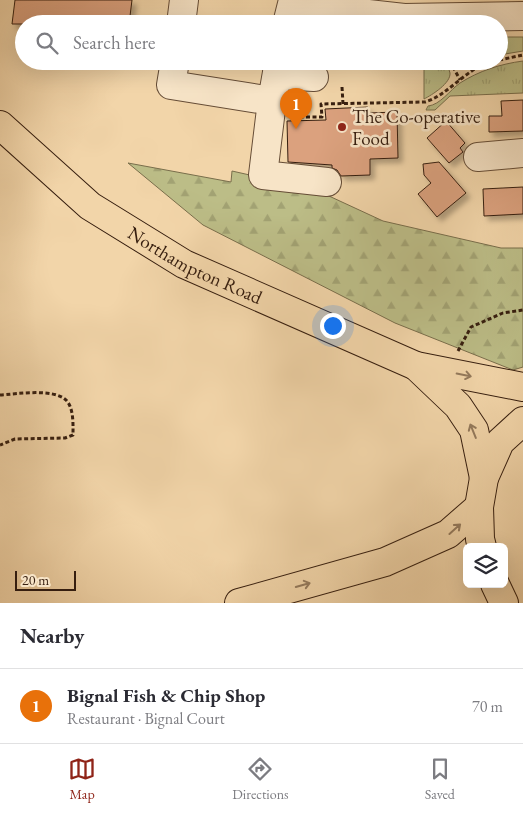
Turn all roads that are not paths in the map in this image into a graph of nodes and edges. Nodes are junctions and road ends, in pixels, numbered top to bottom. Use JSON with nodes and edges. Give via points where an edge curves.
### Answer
{"nodes":[{"id":1,"x":184,"y":0,"type":"edge"},
{"id":2,"x":293,"y":0,"type":"edge"},
{"id":3,"x":300,"y":0,"type":"edge"},
{"id":4,"x":446,"y":9,"type":"edge"},
{"id":5,"x":182,"y":15,"type":"edge"},
{"id":6,"x":289,"y":15,"type":"edge"},
{"id":7,"x":372,"y":15,"type":"edge"},
{"id":8,"x":418,"y":15,"type":"edge"},
{"id":9,"x":523,"y":16,"type":"edge"},
{"id":10,"x":174,"y":70,"type":"edge"},
{"id":11,"x":278,"y":70,"type":"edge"},
{"id":12,"x":286,"y":70,"type":"edge"},
{"id":13,"x":314,"y":77,"type":"dead end"},
{"id":14,"x":271,"y":109,"type":"junction"},
{"id":15,"x":0,"y":125,"type":"edge"},
{"id":16,"x":523,"y":153,"type":"edge"},
{"id":17,"x":478,"y":157,"type":"dead end"},
{"id":18,"x":327,"y":182,"type":"dead end"},
{"id":19,"x":416,"y":366,"type":"junction"},
{"id":20,"x":523,"y":388,"type":"edge"},
{"id":21,"x":523,"y":421,"type":"edge"},
{"id":22,"x":484,"y":478,"type":"junction"},
{"id":23,"x":479,"y":507,"type":"junction"},
{"id":24,"x":481,"y":543,"type":"edge"},
{"id":25,"x":497,"y":588,"type":"edge"},
{"id":26,"x":240,"y":603,"type":"edge"},
{"id":27,"x":504,"y":603,"type":"edge"}],
"edges":[{"from":1,"to":5,"type":"street"},
{"from":2,"to":6,"type":"street"},
{"from":3,"to":7,"type":"street"},
{"from":4,"to":8,"type":"street"},
{"from":4,"to":9,"type":"street"},
{"from":10,"to":14,"type":"street","via":[[172,85]]},
{"from":11,"to":14,"type":"street"},
{"from":12,"to":13,"type":"street"},
{"from":14,"to":18,"type":"street","via":[[263,175]]},
{"from":15,"to":19,"type":"main road","name":"Northampton Road","via":[[90,206],[184,264]]},
{"from":16,"to":17,"type":"street"},
{"from":19,"to":20,"type":"main road","name":"Northampton Road","one_way":true},
{"from":22,"to":19,"type":"main road","name":"Northampton Road","one_way":true,"via":[[474,430],[458,406]]},
{"from":21,"to":22,"type":"main road","via":[[500,442]]},
{"from":22,"to":23,"type":"main road"},
{"from":23,"to":24,"type":"main road"},
{"from":26,"to":23,"type":"main road","one_way":true,"via":[[385,562],[448,534]]},
{"from":25,"to":27,"type":"main road"}]}
